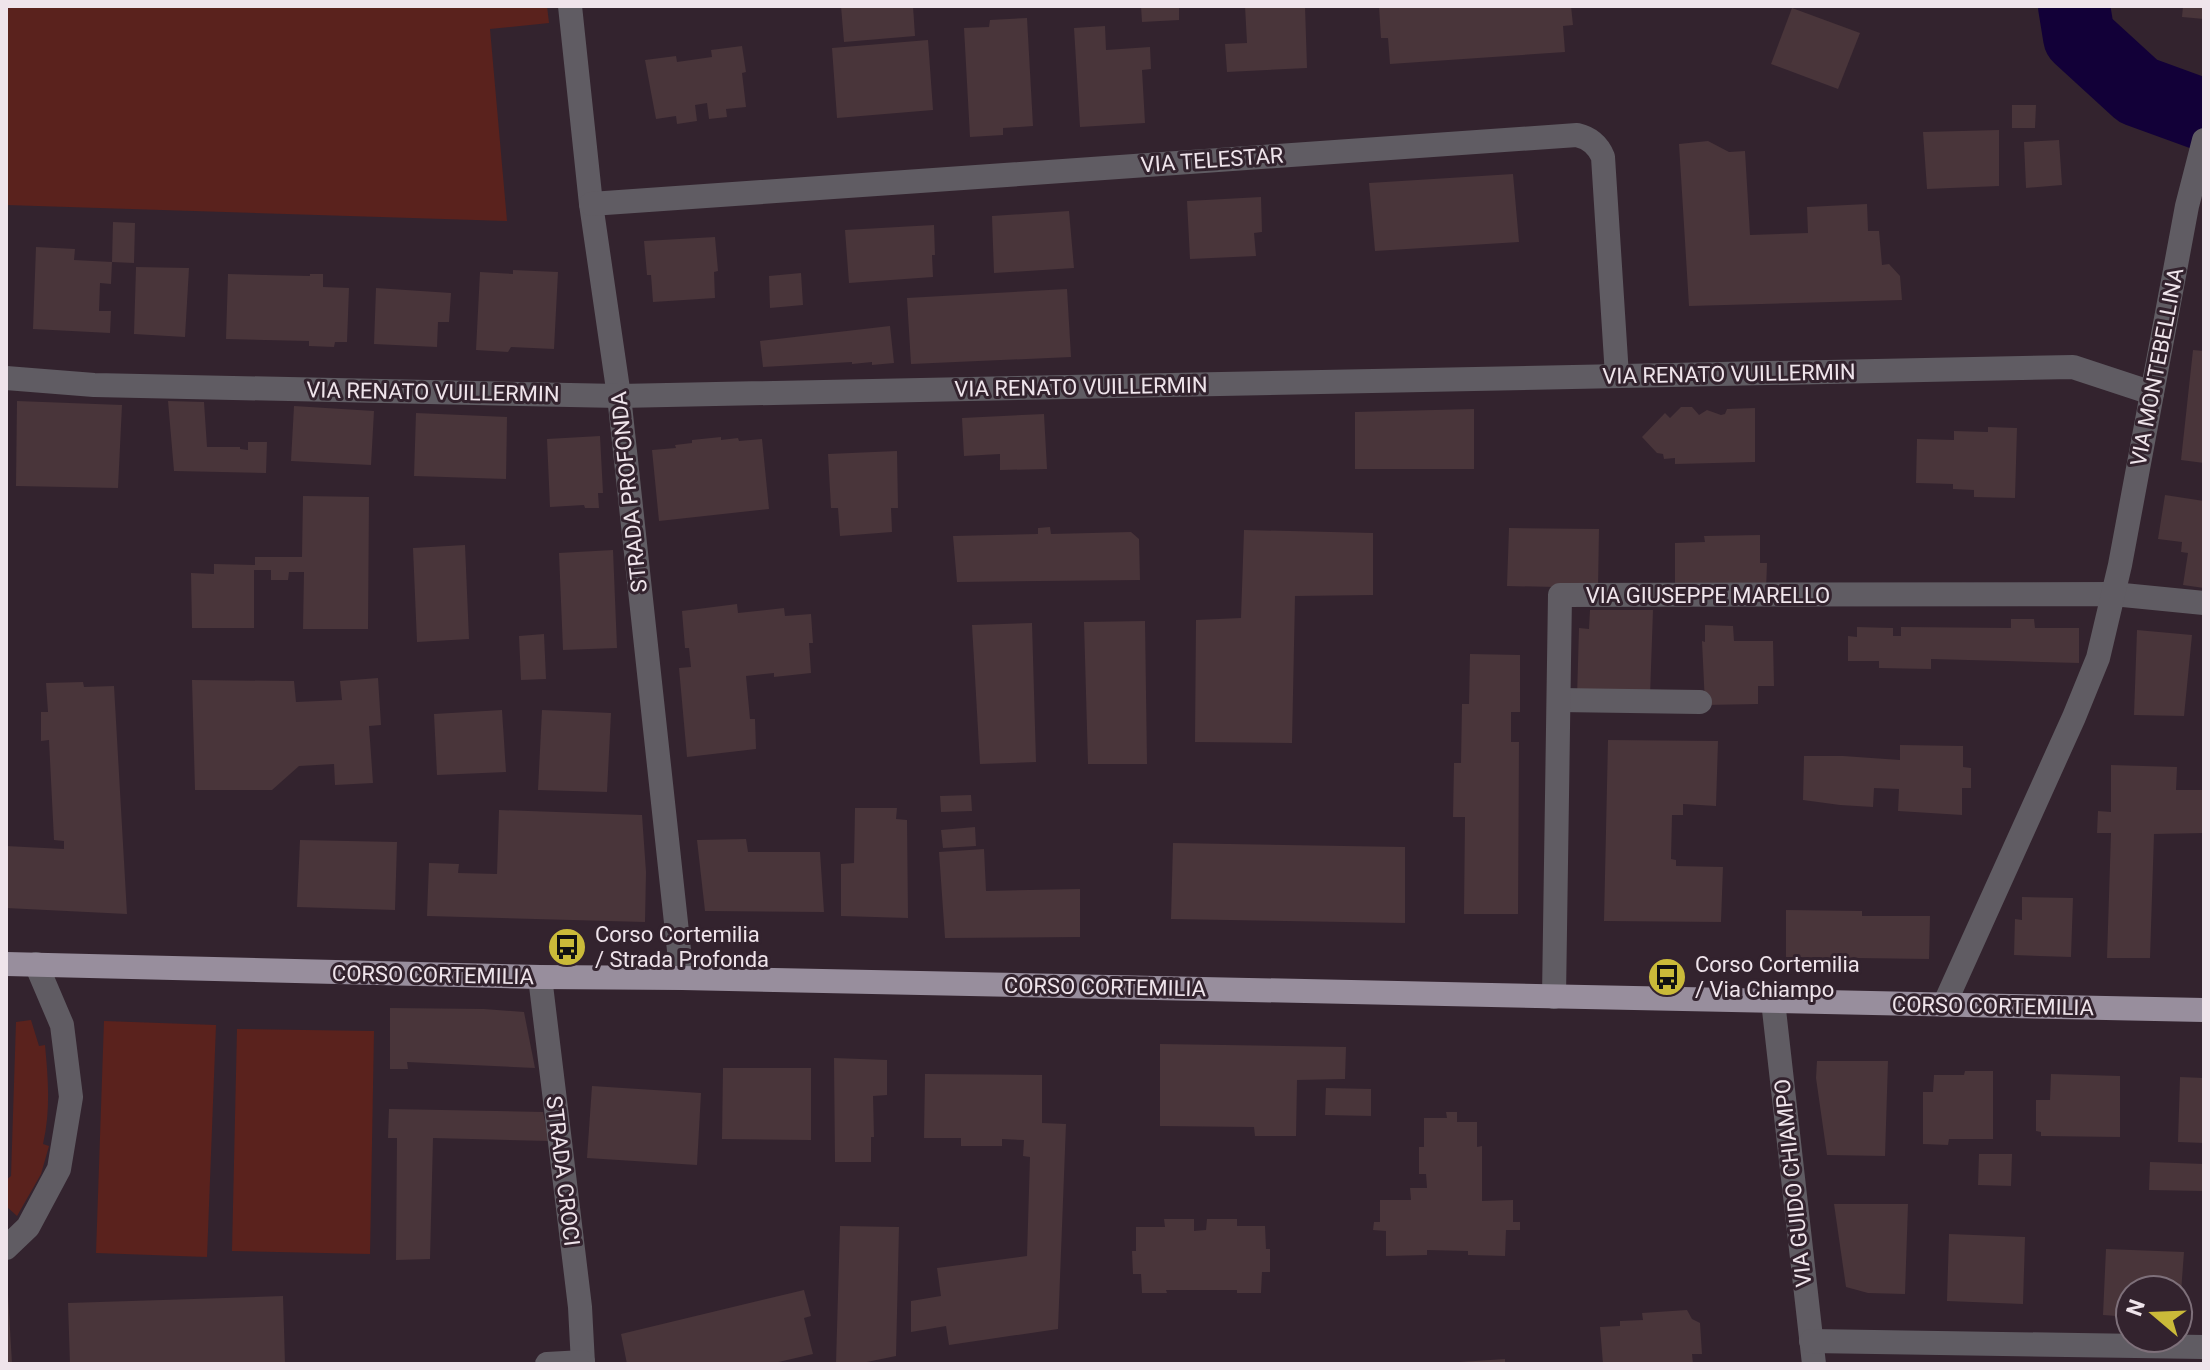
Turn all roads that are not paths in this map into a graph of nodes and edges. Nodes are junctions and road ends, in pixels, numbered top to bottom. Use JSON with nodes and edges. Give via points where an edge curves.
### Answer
{"nodes":[{"id":1,"x":570,"y":6,"type":"edge"},
{"id":2,"x":2204,"y":140,"type":"edge"},
{"id":3,"x":591,"y":204,"type":"junction"},
{"id":4,"x":1617,"y":376,"type":"junction"},
{"id":5,"x":6,"y":378,"type":"edge"},
{"id":6,"x":2152,"y":393,"type":"junction"},
{"id":7,"x":619,"y":396,"type":"junction"},
{"id":8,"x":2113,"y":594,"type":"junction"},
{"id":9,"x":2204,"y":603,"type":"edge"},
{"id":10,"x":1559,"y":700,"type":"junction"},
{"id":11,"x":1700,"y":702,"type":"dead end"},
{"id":12,"x":6,"y":964,"type":"edge"},
{"id":13,"x":36,"y":964,"type":"junction"},
{"id":14,"x":540,"y":977,"type":"junction"},
{"id":15,"x":682,"y":978,"type":"junction"},
{"id":16,"x":1554,"y":997,"type":"junction"},
{"id":17,"x":1773,"y":1001,"type":"junction"},
{"id":18,"x":1944,"y":1005,"type":"junction"},
{"id":19,"x":2204,"y":1010,"type":"edge"},
{"id":20,"x":6,"y":1248,"type":"edge"},
{"id":21,"x":2204,"y":1347,"type":"edge"},
{"id":22,"x":1813,"y":1352,"type":"edge"},
{"id":23,"x":583,"y":1363,"type":"edge"},
{"id":24,"x":547,"y":1364,"type":"edge"}],
"edges":[{"from":1,"to":3,"type":"street","name":"STRADA PROFONDA"},
{"from":2,"to":6,"type":"street","name":"VIA MONTEBELLINA"},
{"from":3,"to":4,"type":"street","name":"VIA TELESTAR","via":[[1577,135],[1593,142],[1603,157]]},
{"from":3,"to":7,"type":"street","name":"STRADA PROFONDA"},
{"from":4,"to":6,"type":"street","name":"VIA RENATO VUILLERMIN","via":[[2073,367]]},
{"from":4,"to":7,"type":"street","name":"VIA RENATO VUILLERMIN"},
{"from":5,"to":7,"type":"street","name":"VIA RENATO VUILLERMIN","via":[[94,385]]},
{"from":6,"to":8,"type":"street","name":"VIA MONTEBELLINA"},
{"from":7,"to":15,"type":"street","name":"STRADA PROFONDA"},
{"from":8,"to":9,"type":"street"},
{"from":8,"to":10,"type":"street","name":"VIA GIUSEPPE MARELLO","via":[[1560,595]]},
{"from":8,"to":18,"type":"street","name":"VIA MONTEBELLINA","via":[[2098,658],[2074,717]]},
{"from":10,"to":11,"type":"street"},
{"from":10,"to":16,"type":"street","name":"VIA GIUSEPPE MARELLO"},
{"from":12,"to":13,"type":"main road","name":"CORSO CORTEMILIA"},
{"from":13,"to":14,"type":"main road","name":"CORSO CORTEMILIA"},
{"from":13,"to":20,"type":"street","via":[[62,1025],[71,1097],[59,1169],[28,1227]]},
{"from":14,"to":15,"type":"main road","name":"CORSO CORTEMILIA"},
{"from":14,"to":23,"type":"street","name":"STRADA CROCI"},
{"from":15,"to":16,"type":"main road","name":"CORSO CORTEMILIA"},
{"from":16,"to":17,"type":"main road","name":"CORSO CORTEMILIA"},
{"from":17,"to":18,"type":"main road","name":"CORSO CORTEMILIA"},
{"from":17,"to":22,"type":"street","name":"VIA GUIDO CHIAMPO"},
{"from":18,"to":19,"type":"main road","name":"CORSO CORTEMILIA"},
{"from":21,"to":22,"type":"street"},
{"from":23,"to":24,"type":"street"}]}
